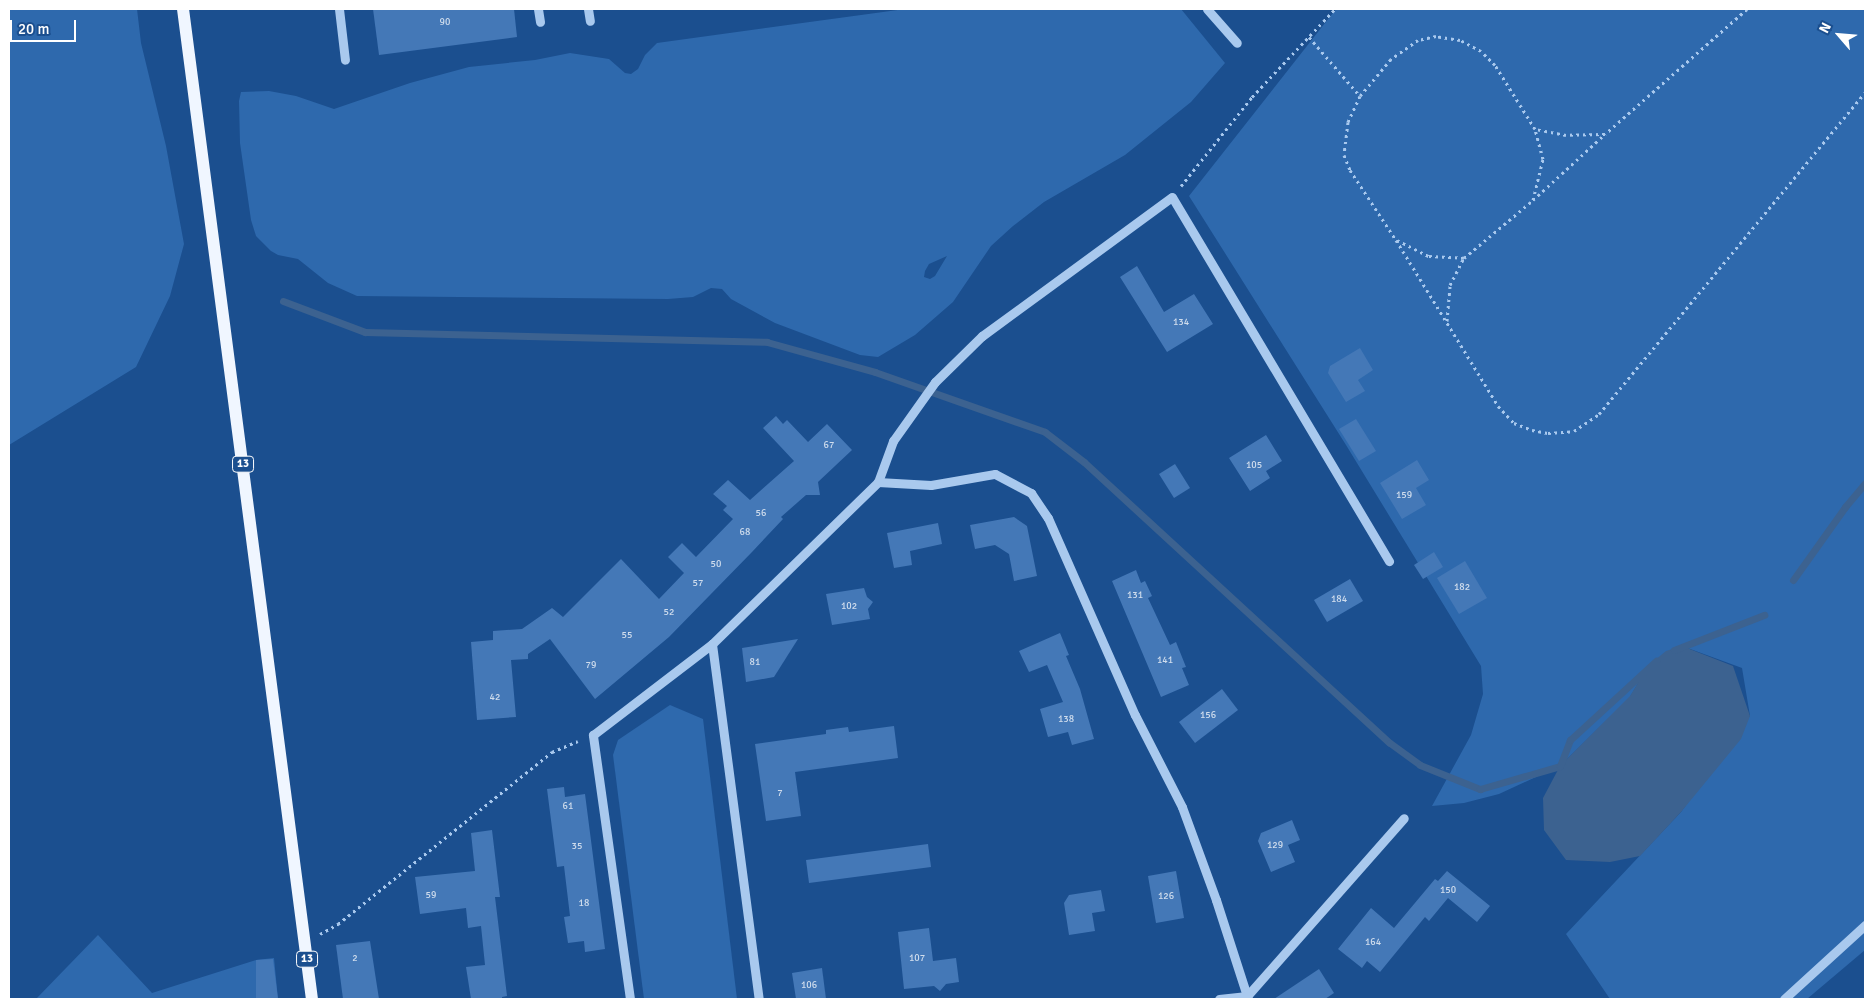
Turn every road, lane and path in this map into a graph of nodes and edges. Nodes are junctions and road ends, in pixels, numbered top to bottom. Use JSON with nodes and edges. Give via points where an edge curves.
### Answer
{"nodes":[{"id":1,"x":183,"y":9,"type":"edge"},
{"id":2,"x":339,"y":9,"type":"edge"},
{"id":3,"x":538,"y":9,"type":"edge"},
{"id":4,"x":588,"y":9,"type":"edge"},
{"id":5,"x":1208,"y":9,"type":"edge"},
{"id":6,"x":1335,"y":9,"type":"edge"},
{"id":7,"x":1747,"y":9,"type":"edge"},
{"id":8,"x":540,"y":22,"type":"dead end"},
{"id":9,"x":590,"y":22,"type":"dead end"},
{"id":10,"x":1309,"y":37,"type":"junction"},
{"id":11,"x":1237,"y":43,"type":"dead end"},
{"id":12,"x":345,"y":60,"type":"dead end"},
{"id":13,"x":1865,"y":93,"type":"edge"},
{"id":14,"x":1360,"y":96,"type":"junction"},
{"id":15,"x":1535,"y":129,"type":"junction"},
{"id":16,"x":1605,"y":134,"type":"junction"},
{"id":17,"x":1172,"y":198,"type":"junction"},
{"id":18,"x":1533,"y":200,"type":"junction"},
{"id":19,"x":1396,"y":240,"type":"junction"},
{"id":20,"x":1464,"y":258,"type":"junction"},
{"id":21,"x":1447,"y":323,"type":"junction"},
{"id":22,"x":878,"y":482,"type":"junction"},
{"id":23,"x":1389,"y":561,"type":"dead end"},
{"id":24,"x":712,"y":644,"type":"junction"},
{"id":25,"x":593,"y":735,"type":"junction"},
{"id":26,"x":1404,"y":818,"type":"dead end"},
{"id":27,"x":1865,"y":925,"type":"edge"},
{"id":28,"x":304,"y":943,"type":"junction"},
{"id":29,"x":1248,"y":997,"type":"edge"},
{"id":30,"x":312,"y":999,"type":"edge"},
{"id":31,"x":630,"y":999,"type":"edge"},
{"id":32,"x":759,"y":999,"type":"edge"},
{"id":33,"x":1218,"y":999,"type":"edge"},
{"id":34,"x":1784,"y":999,"type":"edge"}],
"edges":[{"from":1,"to":28,"type":"main road","number":"13"},
{"from":2,"to":12,"type":"street"},
{"from":3,"to":8,"type":"street"},
{"from":4,"to":9,"type":"street"},
{"from":5,"to":11,"type":"street"},
{"from":6,"to":10,"type":"path"},
{"from":7,"to":16,"type":"path"},
{"from":10,"to":14,"type":"path"},
{"from":10,"to":17,"type":"path","via":[[1252,97]]},
{"from":13,"to":21,"type":"path","via":[[1599,414],[1574,431],[1548,433],[1514,423],[1498,406]]},
{"from":14,"to":15,"type":"path","via":[[1391,59],[1418,40],[1436,36],[1460,40],[1481,51],[1494,65]]},
{"from":14,"to":19,"type":"path","via":[[1348,122],[1344,155],[1350,170]]},
{"from":15,"to":16,"type":"path","via":[[1566,135]]},
{"from":15,"to":18,"type":"path","via":[[1543,159]]},
{"from":16,"to":18,"type":"path"},
{"from":17,"to":22,"type":"street","via":[[982,336],[935,382],[894,441]]},
{"from":17,"to":23,"type":"street"},
{"from":18,"to":20,"type":"path"},
{"from":19,"to":20,"type":"path","via":[[1429,256]]},
{"from":19,"to":21,"type":"path"},
{"from":20,"to":21,"type":"path","via":[[1450,286]]},
{"from":22,"to":24,"type":"street"},
{"from":22,"to":29,"type":"street","via":[[931,485],[995,474],[1031,493],[1048,518],[1135,715],[1182,807]]},
{"from":24,"to":25,"type":"street"},
{"from":24,"to":32,"type":"street"},
{"from":25,"to":28,"type":"path","via":[[552,752],[338,924]]},
{"from":25,"to":31,"type":"street"},
{"from":26,"to":29,"type":"street"},
{"from":27,"to":34,"type":"street"},
{"from":28,"to":30,"type":"main road","number":"13"},
{"from":29,"to":33,"type":"street"}]}
